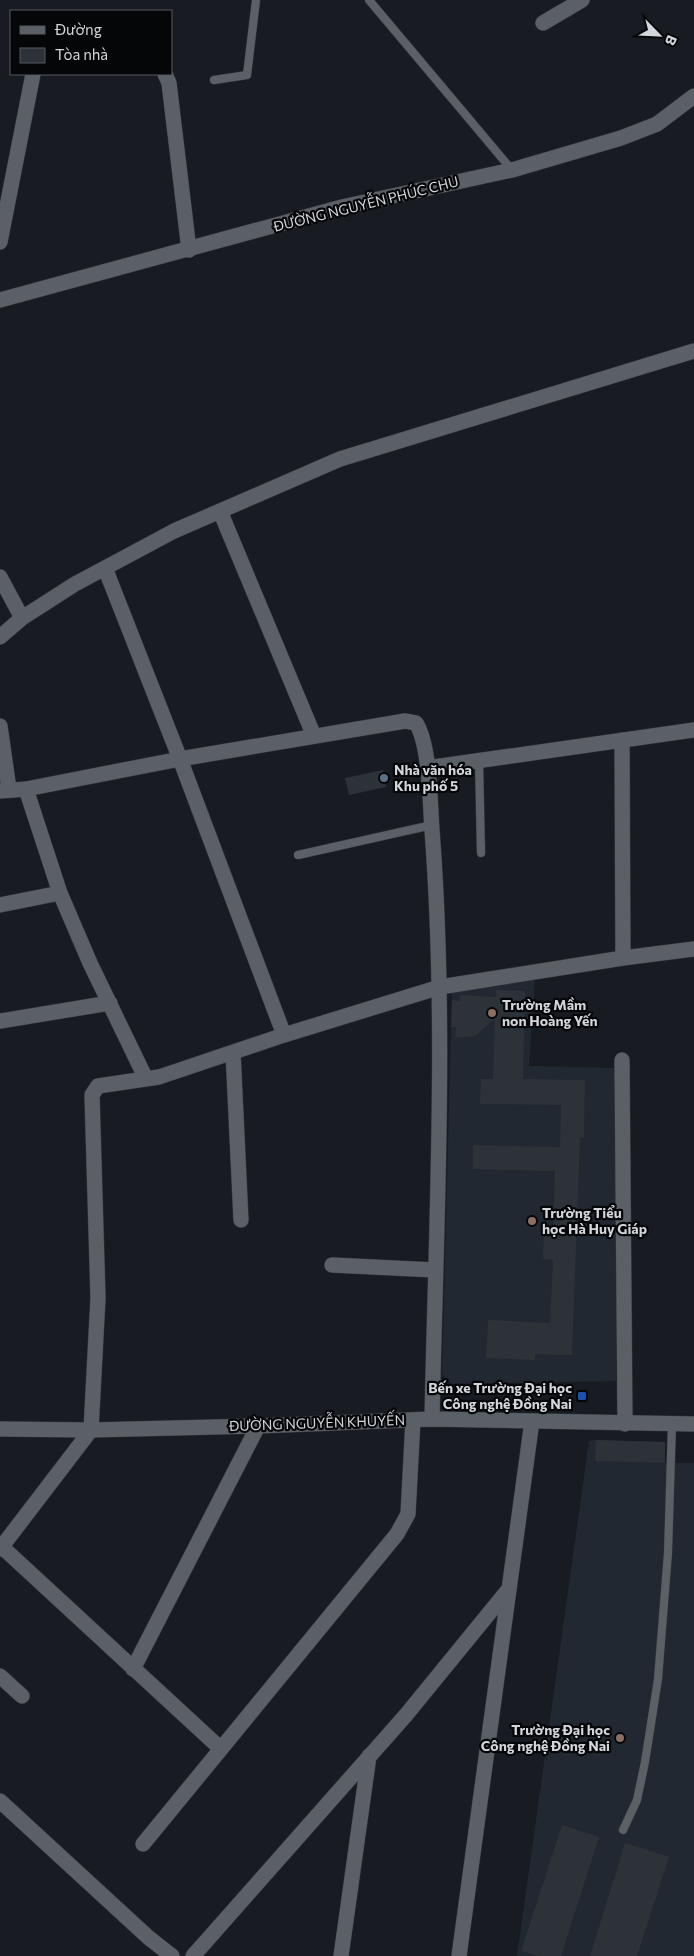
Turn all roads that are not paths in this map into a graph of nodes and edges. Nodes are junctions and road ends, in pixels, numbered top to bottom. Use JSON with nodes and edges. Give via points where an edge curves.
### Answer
{"nodes":[{"id":1,"x":256,"y":0,"type":"edge"},
{"id":2,"x":369,"y":0,"type":"edge"},
{"id":3,"x":582,"y":0,"type":"edge"},
{"id":4,"x":543,"y":23,"type":"dead end"},
{"id":5,"x":33,"y":75,"type":"edge"},
{"id":6,"x":165,"y":75,"type":"edge"},
{"id":7,"x":214,"y":80,"type":"dead end"},
{"id":8,"x":691,"y":103,"type":"edge"},
{"id":9,"x":512,"y":170,"type":"junction"},
{"id":10,"x":7,"y":175,"type":"edge"},
{"id":11,"x":0,"y":242,"type":"edge"},
{"id":12,"x":189,"y":250,"type":"junction"},
{"id":13,"x":0,"y":300,"type":"edge"},
{"id":14,"x":694,"y":351,"type":"edge"},
{"id":15,"x":220,"y":511,"type":"junction"},
{"id":16,"x":105,"y":568,"type":"junction"},
{"id":17,"x":0,"y":577,"type":"edge"},
{"id":18,"x":22,"y":618,"type":"junction"},
{"id":19,"x":0,"y":637,"type":"edge"},
{"id":20,"x":0,"y":726,"type":"edge"},
{"id":21,"x":694,"y":730,"type":"edge"},
{"id":22,"x":314,"y":736,"type":"junction"},
{"id":23,"x":622,"y":740,"type":"junction"},
{"id":24,"x":180,"y":760,"type":"junction"},
{"id":25,"x":479,"y":760,"type":"junction"},
{"id":26,"x":427,"y":768,"type":"junction"},
{"id":27,"x":26,"y":789,"type":"junction"},
{"id":28,"x":5,"y":790,"type":"edge"},
{"id":29,"x":432,"y":825,"type":"junction"},
{"id":30,"x":481,"y":853,"type":"dead end"},
{"id":31,"x":298,"y":855,"type":"dead end"},
{"id":32,"x":60,"y":893,"type":"junction"},
{"id":33,"x":0,"y":905,"type":"edge"},
{"id":34,"x":694,"y":949,"type":"edge"},
{"id":35,"x":623,"y":958,"type":"junction"},
{"id":36,"x":440,"y":988,"type":"junction"},
{"id":37,"x":110,"y":1003,"type":"junction"},
{"id":38,"x":0,"y":1021,"type":"edge"},
{"id":39,"x":284,"y":1034,"type":"junction"},
{"id":40,"x":233,"y":1052,"type":"junction"},
{"id":41,"x":622,"y":1060,"type":"dead end"},
{"id":42,"x":146,"y":1079,"type":"junction"},
{"id":43,"x":241,"y":1220,"type":"dead end"},
{"id":44,"x":332,"y":1265,"type":"dead end"},
{"id":45,"x":435,"y":1270,"type":"junction"},
{"id":46,"x":432,"y":1419,"type":"junction"},
{"id":47,"x":414,"y":1420,"type":"junction"},
{"id":48,"x":532,"y":1422,"type":"junction"},
{"id":49,"x":625,"y":1424,"type":"junction"},
{"id":50,"x":672,"y":1424,"type":"junction"},
{"id":51,"x":694,"y":1424,"type":"edge"},
{"id":52,"x":258,"y":1426,"type":"junction"},
{"id":53,"x":0,"y":1429,"type":"edge"},
{"id":54,"x":91,"y":1430,"type":"junction"},
{"id":55,"x":1,"y":1548,"type":"edge"},
{"id":56,"x":509,"y":1589,"type":"junction"},
{"id":57,"x":133,"y":1668,"type":"junction"},
{"id":58,"x":0,"y":1676,"type":"edge"},
{"id":59,"x":22,"y":1696,"type":"dead end"},
{"id":60,"x":221,"y":1749,"type":"junction"},
{"id":61,"x":369,"y":1756,"type":"junction"},
{"id":62,"x":0,"y":1800,"type":"edge"},
{"id":63,"x":623,"y":1830,"type":"dead end"},
{"id":64,"x":143,"y":1844,"type":"dead end"},
{"id":65,"x":172,"y":1956,"type":"edge"},
{"id":66,"x":193,"y":1956,"type":"edge"},
{"id":67,"x":341,"y":1956,"type":"edge"},
{"id":68,"x":459,"y":1956,"type":"edge"}],
"edges":[{"from":1,"to":7,"type":"lane","via":[[247,75]]},
{"from":2,"to":9,"type":"lane"},
{"from":3,"to":4,"type":"street"},
{"from":5,"to":10,"type":"street"},
{"from":6,"to":12,"type":"street"},
{"from":8,"to":9,"type":"street","name":"ĐƯỜNG NGUYỄN PHÚC CHU","via":[[657,124],[634,133]]},
{"from":9,"to":12,"type":"street","name":"ĐƯỜNG NGUYỄN PHÚC CHU","via":[[342,207]]},
{"from":10,"to":11,"type":"street"},
{"from":12,"to":13,"type":"street","name":"ĐƯỜNG NGUYỄN PHÚC CHU"},
{"from":14,"to":15,"type":"street","via":[[340,460]]},
{"from":15,"to":16,"type":"street","via":[[174,531]]},
{"from":15,"to":22,"type":"street"},
{"from":16,"to":18,"type":"street"},
{"from":16,"to":24,"type":"street"},
{"from":17,"to":18,"type":"street"},
{"from":18,"to":19,"type":"street"},
{"from":20,"to":28,"type":"street"},
{"from":21,"to":23,"type":"street"},
{"from":22,"to":24,"type":"street"},
{"from":22,"to":26,"type":"street","via":[[405,721],[416,723],[422,732]]},
{"from":23,"to":25,"type":"street"},
{"from":23,"to":35,"type":"street"},
{"from":24,"to":27,"type":"street"},
{"from":24,"to":39,"type":"street"},
{"from":25,"to":26,"type":"street"},
{"from":25,"to":30,"type":"lane"},
{"from":26,"to":29,"type":"street"},
{"from":27,"to":28,"type":"street"},
{"from":27,"to":32,"type":"street"},
{"from":29,"to":31,"type":"lane"},
{"from":29,"to":36,"type":"street"},
{"from":32,"to":33,"type":"street"},
{"from":32,"to":37,"type":"street"},
{"from":34,"to":35,"type":"street"},
{"from":35,"to":36,"type":"street"},
{"from":36,"to":39,"type":"street"},
{"from":36,"to":45,"type":"street"},
{"from":37,"to":38,"type":"street"},
{"from":37,"to":42,"type":"street"},
{"from":39,"to":40,"type":"street"},
{"from":40,"to":42,"type":"street","via":[[182,1071]]},
{"from":40,"to":43,"type":"street"},
{"from":41,"to":49,"type":"street"},
{"from":42,"to":54,"type":"street","via":[[98,1086],[92,1095],[98,1298]]},
{"from":44,"to":45,"type":"street"},
{"from":45,"to":46,"type":"street"},
{"from":46,"to":47,"type":"street","name":"ĐƯỜNG NGUYỄN KHUYẾN"},
{"from":46,"to":48,"type":"street","name":"ĐƯỜNG NGUYỄN KHUYẾN"},
{"from":47,"to":52,"type":"street","name":"ĐƯỜNG NGUYỄN KHUYẾN"},
{"from":47,"to":60,"type":"street","via":[[408,1514],[397,1534]]},
{"from":48,"to":49,"type":"street","name":"ĐƯỜNG NGUYỄN KHUYẾN"},
{"from":48,"to":56,"type":"street"},
{"from":49,"to":50,"type":"street","name":"ĐƯỜNG NGUYỄN KHUYẾN"},
{"from":50,"to":51,"type":"street","name":"ĐƯỜNG NGUYỄN KHUYẾN"},
{"from":50,"to":63,"type":"lane","via":[[668,1553],[658,1679],[637,1800]]},
{"from":52,"to":54,"type":"street","name":"ĐƯỜNG NGUYỄN KHUYẾN"},
{"from":52,"to":57,"type":"street"},
{"from":53,"to":54,"type":"street","name":"ĐƯỜNG NGUYỄN KHUYẾN"},
{"from":54,"to":55,"type":"street"},
{"from":55,"to":57,"type":"street"},
{"from":56,"to":61,"type":"street"},
{"from":56,"to":68,"type":"street"},
{"from":57,"to":60,"type":"street"},
{"from":58,"to":59,"type":"street"},
{"from":60,"to":64,"type":"street"},
{"from":61,"to":66,"type":"street"},
{"from":61,"to":67,"type":"street"},
{"from":62,"to":65,"type":"street"}]}
